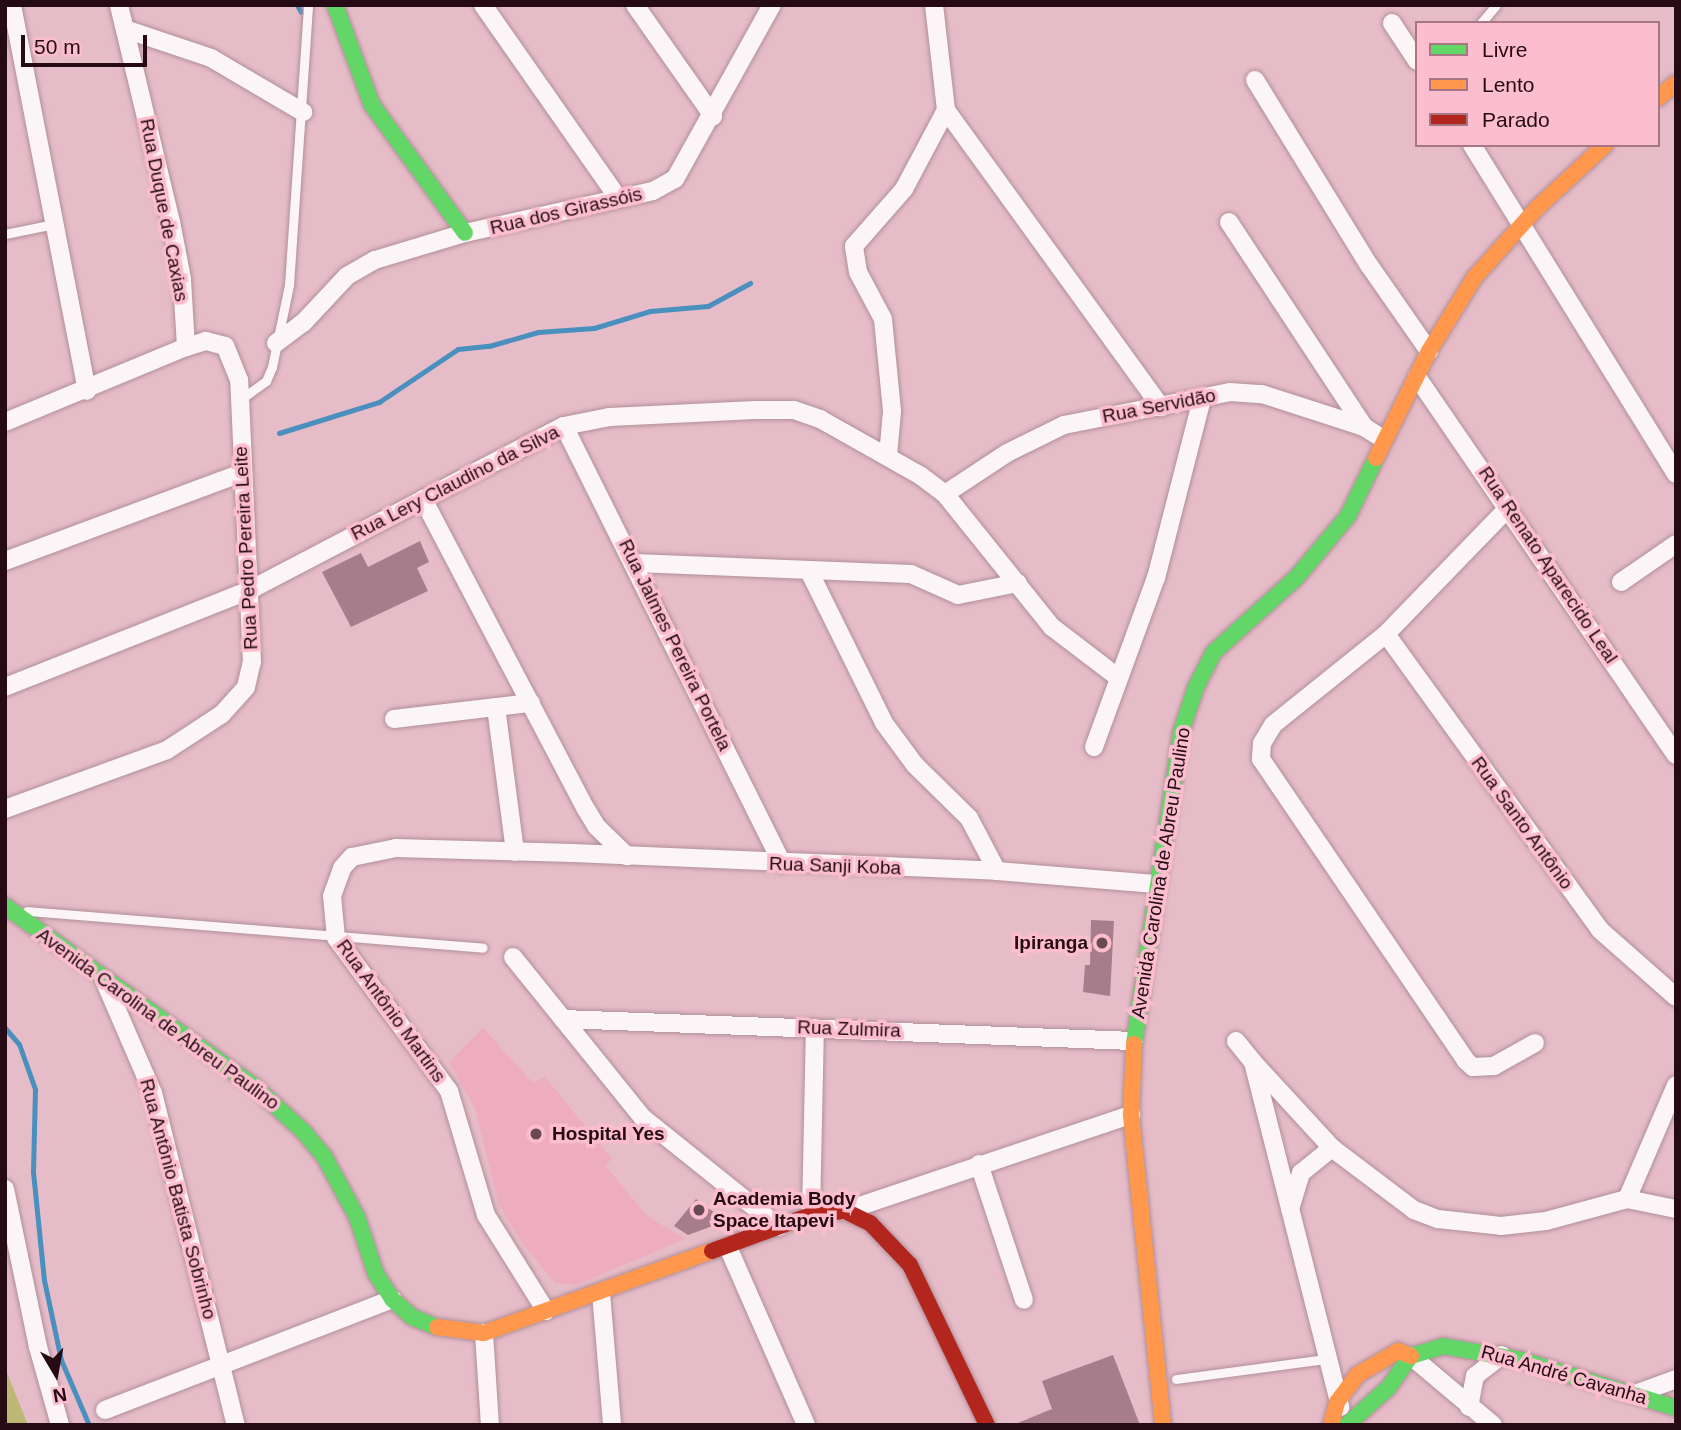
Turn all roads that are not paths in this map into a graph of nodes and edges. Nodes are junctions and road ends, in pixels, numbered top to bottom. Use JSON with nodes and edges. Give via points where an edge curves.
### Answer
{"nodes":[{"id":1,"x":12,"y":5,"type":"edge"},
{"id":2,"x":118,"y":5,"type":"edge"},
{"id":3,"x":308,"y":5,"type":"edge"},
{"id":4,"x":335,"y":5,"type":"edge"},
{"id":5,"x":483,"y":5,"type":"edge"},
{"id":6,"x":635,"y":5,"type":"edge"},
{"id":7,"x":772,"y":5,"type":"edge"},
{"id":8,"x":934,"y":5,"type":"edge"},
{"id":9,"x":1496,"y":5,"type":"edge"},
{"id":10,"x":1483,"y":21,"type":"edge"},
{"id":11,"x":1392,"y":23,"type":"dead end"},
{"id":12,"x":125,"y":29,"type":"junction"},
{"id":13,"x":1415,"y":58,"type":"edge"},
{"id":14,"x":1255,"y":80,"type":"dead end"},
{"id":15,"x":1676,"y":83,"type":"edge"},
{"id":16,"x":1660,"y":96,"type":"edge"},
{"id":17,"x":946,"y":110,"type":"junction"},
{"id":18,"x":303,"y":112,"type":"junction"},
{"id":19,"x":713,"y":116,"type":"junction"},
{"id":20,"x":1473,"y":147,"type":"edge"},
{"id":21,"x":1603,"y":147,"type":"edge"},
{"id":22,"x":618,"y":198,"type":"junction"},
{"id":23,"x":1228,"y":222,"type":"dead end"},
{"id":24,"x":1523,"y":223,"type":"junction"},
{"id":25,"x":54,"y":224,"type":"junction"},
{"id":26,"x":465,"y":233,"type":"junction"},
{"id":27,"x":5,"y":234,"type":"edge"},
{"id":28,"x":276,"y":343,"type":"junction"},
{"id":29,"x":186,"y":347,"type":"junction"},
{"id":30,"x":1429,"y":351,"type":"junction"},
{"id":31,"x":1417,"y":377,"type":"junction"},
{"id":32,"x":87,"y":391,"type":"junction"},
{"id":33,"x":241,"y":399,"type":"junction"},
{"id":34,"x":1202,"y":399,"type":"junction"},
{"id":35,"x":1161,"y":407,"type":"junction"},
{"id":36,"x":5,"y":422,"type":"edge"},
{"id":37,"x":564,"y":426,"type":"junction"},
{"id":38,"x":1364,"y":427,"type":"junction"},
{"id":39,"x":1383,"y":439,"type":"junction"},
{"id":40,"x":888,"y":456,"type":"junction"},
{"id":41,"x":241,"y":473,"type":"junction"},
{"id":42,"x":1676,"y":474,"type":"edge"},
{"id":43,"x":944,"y":494,"type":"junction"},
{"id":44,"x":423,"y":499,"type":"junction"},
{"id":45,"x":1508,"y":508,"type":"junction"},
{"id":46,"x":1676,"y":544,"type":"edge"},
{"id":47,"x":5,"y":561,"type":"edge"},
{"id":48,"x":635,"y":563,"type":"junction"},
{"id":49,"x":809,"y":570,"type":"junction"},
{"id":50,"x":1621,"y":582,"type":"dead end"},
{"id":51,"x":1018,"y":583,"type":"junction"},
{"id":52,"x":248,"y":591,"type":"junction"},
{"id":53,"x":1386,"y":634,"type":"junction"},
{"id":54,"x":1116,"y":676,"type":"junction"},
{"id":55,"x":5,"y":687,"type":"edge"},
{"id":56,"x":531,"y":703,"type":"junction"},
{"id":57,"x":496,"y":707,"type":"junction"},
{"id":58,"x":394,"y":719,"type":"dead end"},
{"id":59,"x":1094,"y":747,"type":"dead end"},
{"id":60,"x":1676,"y":755,"type":"edge"},
{"id":61,"x":5,"y":809,"type":"edge"},
{"id":62,"x":515,"y":852,"type":"junction"},
{"id":63,"x":626,"y":856,"type":"junction"},
{"id":64,"x":782,"y":864,"type":"junction"},
{"id":65,"x":997,"y":872,"type":"junction"},
{"id":66,"x":1155,"y":884,"type":"junction"},
{"id":67,"x":8,"y":908,"type":"edge"},
{"id":68,"x":336,"y":938,"type":"junction"},
{"id":69,"x":483,"y":948,"type":"dead end"},
{"id":70,"x":513,"y":957,"type":"dead end"},
{"id":71,"x":104,"y":980,"type":"junction"},
{"id":72,"x":1676,"y":997,"type":"edge"},
{"id":73,"x":563,"y":1019,"type":"junction"},
{"id":74,"x":815,"y":1028,"type":"junction"},
{"id":75,"x":1134,"y":1041,"type":"junction"},
{"id":76,"x":1236,"y":1041,"type":"dead end"},
{"id":77,"x":1535,"y":1042,"type":"dead end"},
{"id":78,"x":1253,"y":1062,"type":"junction"},
{"id":79,"x":1676,"y":1085,"type":"edge"},
{"id":80,"x":1131,"y":1115,"type":"junction"},
{"id":81,"x":1332,"y":1148,"type":"junction"},
{"id":82,"x":979,"y":1164,"type":"junction"},
{"id":83,"x":5,"y":1189,"type":"edge"},
{"id":84,"x":1627,"y":1199,"type":"junction"},
{"id":85,"x":1676,"y":1209,"type":"edge"},
{"id":86,"x":845,"y":1211,"type":"junction"},
{"id":87,"x":811,"y":1215,"type":"junction"},
{"id":88,"x":1288,"y":1216,"type":"junction"},
{"id":89,"x":779,"y":1227,"type":"junction"},
{"id":90,"x":728,"y":1247,"type":"junction"},
{"id":91,"x":601,"y":1293,"type":"junction"},
{"id":92,"x":391,"y":1299,"type":"junction"},
{"id":93,"x":1024,"y":1300,"type":"dead end"},
{"id":94,"x":546,"y":1311,"type":"junction"},
{"id":95,"x":1156,"y":1326,"type":"junction"},
{"id":96,"x":484,"y":1333,"type":"junction"},
{"id":97,"x":1502,"y":1355,"type":"junction"},
{"id":98,"x":1411,"y":1356,"type":"junction"},
{"id":99,"x":1325,"y":1359,"type":"junction"},
{"id":100,"x":221,"y":1364,"type":"junction"},
{"id":101,"x":1176,"y":1379,"type":"junction"},
{"id":102,"x":1676,"y":1379,"type":"edge"},
{"id":103,"x":1638,"y":1394,"type":"junction"},
{"id":104,"x":1179,"y":1402,"type":"dead end"},
{"id":105,"x":1337,"y":1402,"type":"junction"},
{"id":106,"x":1469,"y":1407,"type":"junction"},
{"id":107,"x":1676,"y":1408,"type":"edge"},
{"id":108,"x":105,"y":1409,"type":"dead end"},
{"id":109,"x":987,"y":1422,"type":"edge"},
{"id":110,"x":486,"y":1423,"type":"edge"},
{"id":111,"x":1344,"y":1424,"type":"edge"},
{"id":112,"x":60,"y":1425,"type":"edge"},
{"id":113,"x":236,"y":1425,"type":"edge"},
{"id":114,"x":612,"y":1425,"type":"edge"},
{"id":115,"x":806,"y":1425,"type":"edge"},
{"id":116,"x":1163,"y":1425,"type":"edge"},
{"id":117,"x":1493,"y":1425,"type":"edge"}],
"edges":[{"from":1,"to":25,"type":"street"},
{"from":2,"to":12,"type":"street","name":"Rua Duque de Caxias"},
{"from":3,"to":18,"type":"lane"},
{"from":4,"to":26,"type":"main road","via":[[372,105]]},
{"from":5,"to":22,"type":"street"},
{"from":6,"to":19,"type":"street"},
{"from":7,"to":19,"type":"street","name":"Rua dos Girassóis"},
{"from":8,"to":17,"type":"street"},
{"from":9,"to":10,"type":"lane"},
{"from":11,"to":13,"type":"street"},
{"from":12,"to":18,"type":"street","via":[[211,58]]},
{"from":12,"to":29,"type":"street","name":"Rua Duque de Caxias","via":[[182,279]]},
{"from":14,"to":30,"type":"street","via":[[1368,265]]},
{"from":15,"to":16,"type":"main road"},
{"from":17,"to":35,"type":"street"},
{"from":17,"to":40,"type":"street","via":[[904,189],[854,246],[858,272],[883,319],[892,411]]},
{"from":18,"to":28,"type":"lane","via":[[289,285]]},
{"from":19,"to":22,"type":"street","name":"Rua dos Girassóis","via":[[675,179],[653,191]]},
{"from":20,"to":24,"type":"street"},
{"from":21,"to":24,"type":"main road","name":"Avenida Carolina de Abreu Paulino"},
{"from":22,"to":26,"type":"street","name":"Rua dos Girassóis"},
{"from":23,"to":38,"type":"street"},
{"from":24,"to":30,"type":"main road","name":"Avenida Carolina de Abreu Paulino","via":[[1474,278]]},
{"from":24,"to":42,"type":"street","via":[[1566,302]]},
{"from":25,"to":27,"type":"lane"},
{"from":25,"to":32,"type":"street"},
{"from":26,"to":28,"type":"street","name":"Rua dos Girassóis","via":[[359,267]]},
{"from":28,"to":33,"type":"lane","via":[[267,381]]},
{"from":29,"to":32,"type":"street"},
{"from":29,"to":33,"type":"street","name":"Rua Pedro Pereira Leite","via":[[206,341],[225,346],[237,366]]},
{"from":30,"to":31,"type":"main road","name":"Avenida Carolina de Abreu Paulino"},
{"from":31,"to":39,"type":"main road","name":"Avenida Carolina de Abreu Paulino"},
{"from":31,"to":45,"type":"street","name":"Rua Renato Aparecido Leal"},
{"from":32,"to":36,"type":"street"},
{"from":33,"to":41,"type":"street","name":"Rua Pedro Pereira Leite"},
{"from":34,"to":35,"type":"street","name":"Rua Servidão"},
{"from":34,"to":38,"type":"street","name":"Rua Servidão","via":[[1230,392],[1262,394]]},
{"from":34,"to":54,"type":"street","via":[[1156,578]]},
{"from":35,"to":43,"type":"street","name":"Rua Servidão","via":[[1064,425],[1007,453]]},
{"from":37,"to":40,"type":"street","name":"Rua Lery Claudino da Silva","via":[[610,417],[794,410],[821,419]]},
{"from":37,"to":44,"type":"street","name":"Rua Lery Claudino da Silva"},
{"from":37,"to":48,"type":"street","name":"Rua Jalmes Pereira Portela"},
{"from":38,"to":39,"type":"street","name":"Rua Servidão"},
{"from":39,"to":66,"type":"main road","name":"Avenida Carolina de Abreu Paulino","via":[[1348,516],[1324,549],[1214,652],[1181,732]]},
{"from":40,"to":43,"type":"street","name":"Rua Lery Claudino da Silva"},
{"from":41,"to":47,"type":"street"},
{"from":41,"to":52,"type":"street","name":"Rua Pedro Pereira Leite"},
{"from":43,"to":51,"type":"street","name":"Rua Lery Claudino da Silva"},
{"from":44,"to":52,"type":"street","name":"Rua Lery Claudino da Silva"},
{"from":44,"to":56,"type":"street"},
{"from":45,"to":53,"type":"street"},
{"from":45,"to":60,"type":"street","name":"Rua Renato Aparecido Leal"},
{"from":46,"to":50,"type":"street"},
{"from":48,"to":49,"type":"street"},
{"from":48,"to":64,"type":"street","name":"Rua Jalmes Pereira Portela"},
{"from":49,"to":51,"type":"street","via":[[911,574],[958,595]]},
{"from":49,"to":65,"type":"street","via":[[884,723],[915,765],[969,818]]},
{"from":51,"to":54,"type":"street","name":"Rua Lery Claudino da Silva","via":[[1052,627]]},
{"from":52,"to":55,"type":"street","name":"Rua Lery Claudino da Silva"},
{"from":52,"to":61,"type":"street","name":"Rua Pedro Pereira Leite","via":[[252,662],[236,702],[167,750]]},
{"from":53,"to":72,"type":"street","name":"Rua Santo Antônio","via":[[1600,930]]},
{"from":53,"to":77,"type":"street","via":[[1273,724],[1262,743],[1261,759],[1465,1061],[1473,1067],[1494,1066]]},
{"from":54,"to":59,"type":"street"},
{"from":56,"to":57,"type":"street"},
{"from":56,"to":63,"type":"street","via":[[597,827]]},
{"from":57,"to":58,"type":"street"},
{"from":57,"to":62,"type":"street"},
{"from":62,"to":63,"type":"street","name":"Rua Sanji Koba"},
{"from":62,"to":68,"type":"street","name":"Rua Antônio Martins","via":[[396,848],[352,857],[342,868],[332,896]]},
{"from":63,"to":64,"type":"street","name":"Rua Sanji Koba"},
{"from":64,"to":65,"type":"street","name":"Rua Sanji Koba"},
{"from":65,"to":66,"type":"street","name":"Rua Sanji Koba"},
{"from":66,"to":75,"type":"main road","name":"Avenida Carolina de Abreu Paulino"},
{"from":67,"to":68,"type":"lane"},
{"from":67,"to":71,"type":"main road","name":"Avenida Carolina de Abreu Paulino"},
{"from":68,"to":69,"type":"lane"},
{"from":68,"to":94,"type":"street","name":"Rua Antônio Martins","via":[[449,1091],[459,1112],[470,1171],[486,1215]]},
{"from":70,"to":73,"type":"street"},
{"from":71,"to":92,"type":"main road","name":"Avenida Carolina de Abreu Paulino","via":[[254,1086],[303,1131],[324,1156],[357,1217],[376,1274]]},
{"from":71,"to":100,"type":"street","name":"Rua Antônio Batista Sobrinho","via":[[153,1093]]},
{"from":73,"to":74,"type":"street","name":"Rua Zulmira"},
{"from":73,"to":89,"type":"street","via":[[643,1118]]},
{"from":74,"to":75,"type":"street","name":"Rua Zulmira"},
{"from":74,"to":87,"type":"street"},
{"from":75,"to":80,"type":"main road","name":"Avenida Carolina de Abreu Paulino"},
{"from":76,"to":78,"type":"street"},
{"from":78,"to":81,"type":"street"},
{"from":78,"to":88,"type":"street"},
{"from":79,"to":84,"type":"street"},
{"from":80,"to":82,"type":"street"},
{"from":80,"to":95,"type":"main road","name":"Avenida Carolina de Abreu Paulino"},
{"from":81,"to":84,"type":"street","via":[[1414,1210],[1469,1225],[1546,1221]]},
{"from":81,"to":88,"type":"street","via":[[1301,1174]]},
{"from":82,"to":86,"type":"street"},
{"from":82,"to":93,"type":"street"},
{"from":83,"to":112,"type":"street","via":[[37,1347]]},
{"from":84,"to":85,"type":"street"},
{"from":86,"to":87,"type":"main road","name":"Avenida Carolina de Abreu Paulino"},
{"from":86,"to":109,"type":"main road","via":[[870,1223],[910,1265]]},
{"from":87,"to":89,"type":"main road","name":"Avenida Carolina de Abreu Paulino"},
{"from":88,"to":99,"type":"street"},
{"from":89,"to":90,"type":"main road","name":"Avenida Carolina de Abreu Paulino"},
{"from":90,"to":91,"type":"main road","name":"Avenida Carolina de Abreu Paulino"},
{"from":90,"to":115,"type":"street"},
{"from":91,"to":94,"type":"main road","name":"Avenida Carolina de Abreu Paulino"},
{"from":91,"to":114,"type":"street"},
{"from":92,"to":96,"type":"main road","name":"Avenida Carolina de Abreu Paulino","via":[[412,1317],[449,1332]]},
{"from":92,"to":100,"type":"street"},
{"from":94,"to":96,"type":"main road","name":"Avenida Carolina de Abreu Paulino"},
{"from":95,"to":101,"type":"main road","name":"Avenida Carolina de Abreu Paulino"},
{"from":95,"to":116,"type":"main road","name":"Avenida Carolina de Abreu Paulino"},
{"from":96,"to":110,"type":"street"},
{"from":97,"to":98,"type":"main road","name":"Rua André Cavanha","via":[[1443,1346]]},
{"from":97,"to":103,"type":"main road","name":"Rua André Cavanha"},
{"from":97,"to":106,"type":"street","via":[[1475,1376]]},
{"from":98,"to":105,"type":"main road","name":"Rua André Cavanha","via":[[1398,1351],[1373,1364],[1347,1385]]},
{"from":98,"to":106,"type":"street"},
{"from":98,"to":111,"type":"main road","via":[[1389,1387]]},
{"from":99,"to":101,"type":"lane"},
{"from":99,"to":105,"type":"street"},
{"from":100,"to":108,"type":"street"},
{"from":100,"to":113,"type":"street","name":"Rua Antônio Batista Sobrinho"},
{"from":101,"to":104,"type":"main road","name":"Avenida Carolina de Abreu Paulino"},
{"from":102,"to":103,"type":"street"},
{"from":103,"to":107,"type":"main road","name":"Rua André Cavanha"},
{"from":105,"to":111,"type":"street"},
{"from":106,"to":117,"type":"street"}]}
